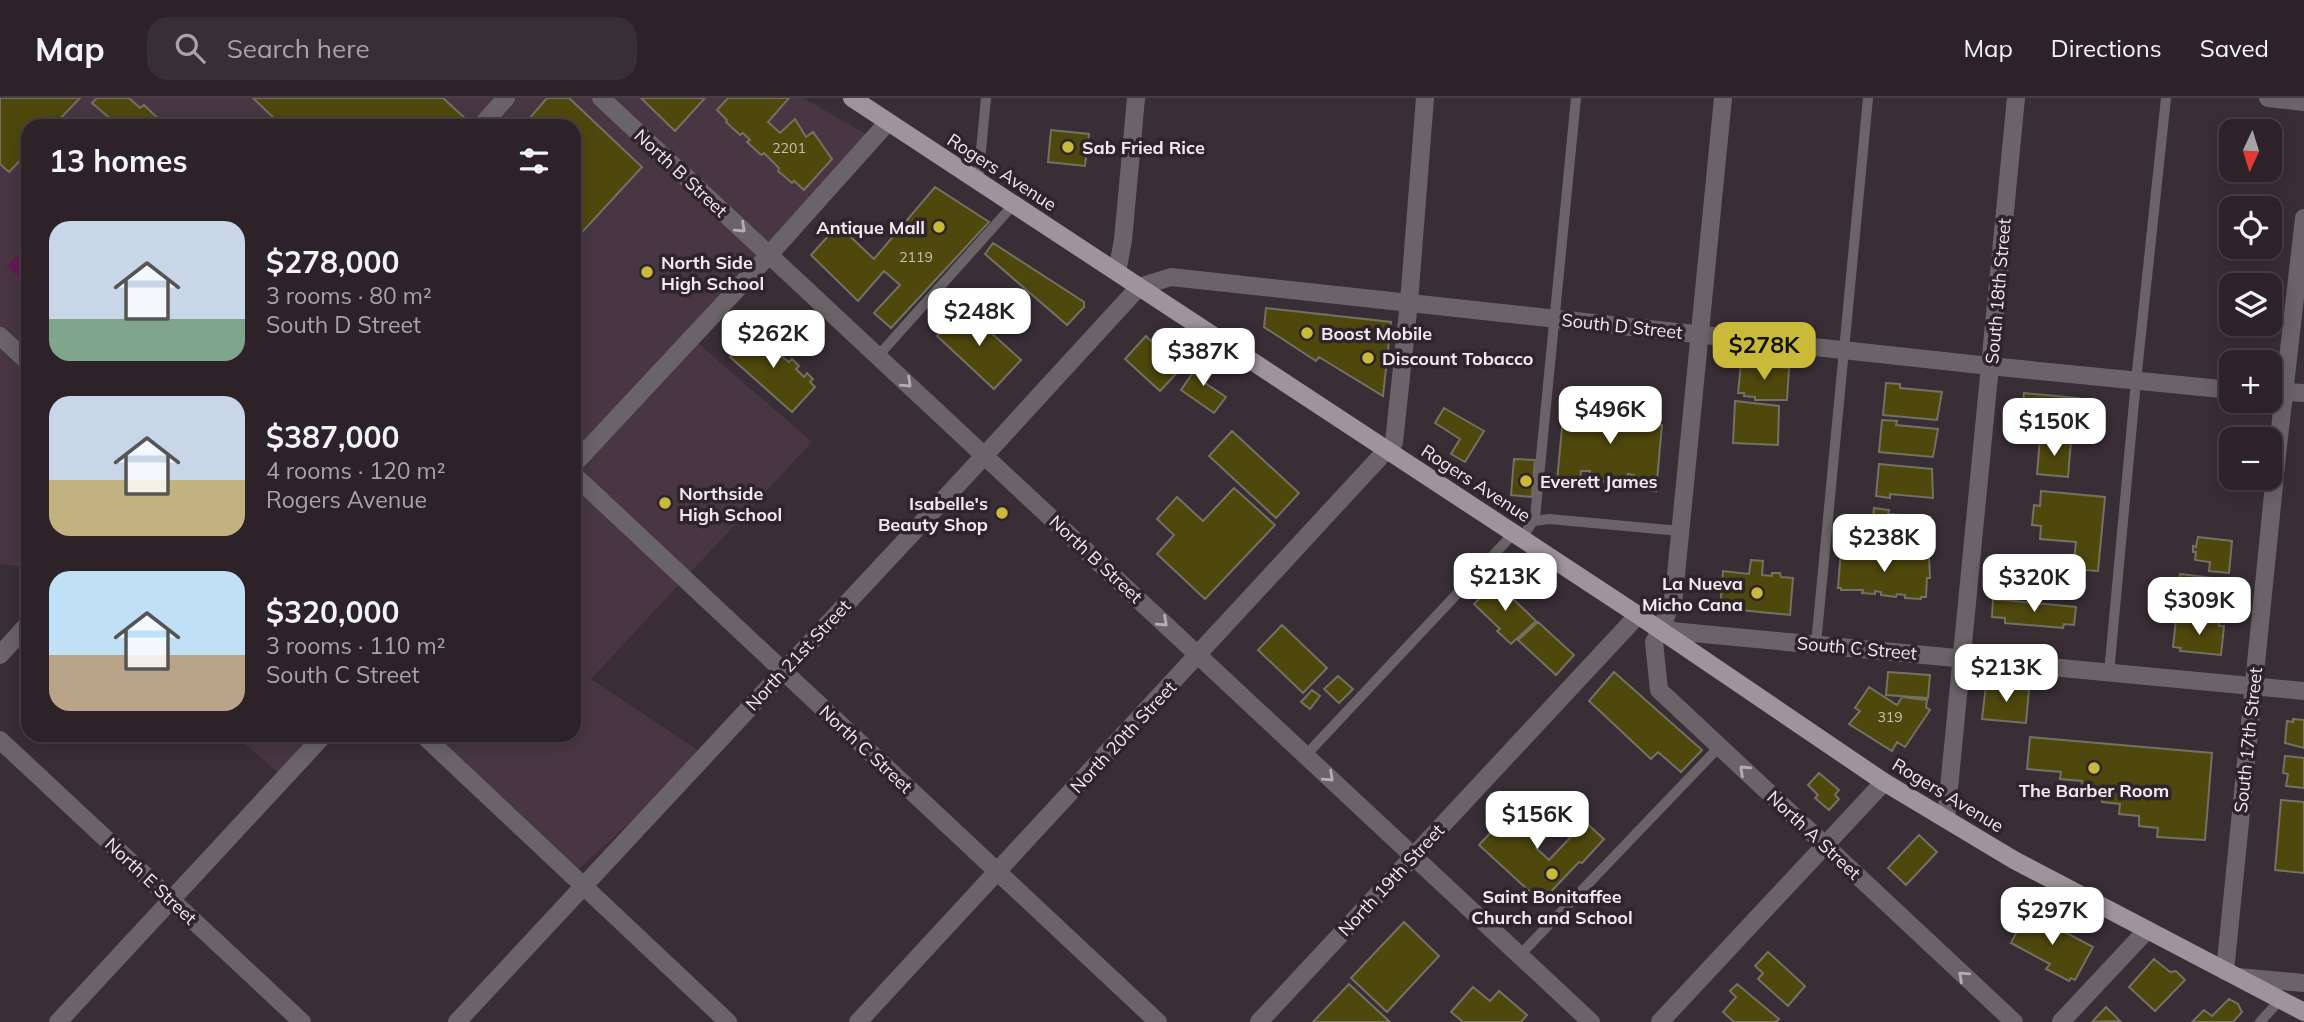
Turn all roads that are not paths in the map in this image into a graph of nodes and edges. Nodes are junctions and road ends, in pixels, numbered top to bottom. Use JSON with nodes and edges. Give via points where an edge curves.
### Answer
{"nodes":[{"id":1,"x":506,"y":98,"type":"edge"},
{"id":2,"x":601,"y":98,"type":"edge"},
{"id":3,"x":852,"y":98,"type":"edge"},
{"id":4,"x":986,"y":98,"type":"edge"},
{"id":5,"x":1136,"y":98,"type":"edge"},
{"id":6,"x":1425,"y":98,"type":"edge"},
{"id":7,"x":1576,"y":98,"type":"edge"},
{"id":8,"x":1723,"y":98,"type":"edge"},
{"id":9,"x":1868,"y":98,"type":"edge"},
{"id":10,"x":2016,"y":98,"type":"edge"},
{"id":11,"x":2166,"y":98,"type":"edge"},
{"id":12,"x":2268,"y":98,"type":"edge"},
{"id":13,"x":2304,"y":102,"type":"edge"},
{"id":14,"x":487,"y":119,"type":"edge"},
{"id":15,"x":888,"y":122,"type":"junction"},
{"id":16,"x":978,"y":181,"type":"junction"},
{"id":17,"x":1014,"y":204,"type":"junction"},
{"id":18,"x":2304,"y":218,"type":"edge"},
{"id":19,"x":769,"y":255,"type":"junction"},
{"id":20,"x":1116,"y":272,"type":"junction"},
{"id":21,"x":1139,"y":287,"type":"junction"},
{"id":22,"x":1409,"y":302,"type":"junction"},
{"id":23,"x":1555,"y":318,"type":"junction"},
{"id":24,"x":1700,"y":334,"type":"junction"},
{"id":25,"x":0,"y":335,"type":"edge"},
{"id":26,"x":1844,"y":350,"type":"junction"},
{"id":27,"x":21,"y":355,"type":"edge"},
{"id":28,"x":878,"y":356,"type":"junction"},
{"id":29,"x":2282,"y":359,"type":"edge"},
{"id":30,"x":1990,"y":366,"type":"junction"},
{"id":31,"x":2136,"y":380,"type":"junction"},
{"id":32,"x":2219,"y":389,"type":"edge"},
{"id":33,"x":2282,"y":391,"type":"edge"},
{"id":34,"x":2304,"y":393,"type":"edge"},
{"id":35,"x":2275,"y":413,"type":"edge"},
{"id":36,"x":1387,"y":450,"type":"junction"},
{"id":37,"x":985,"y":455,"type":"junction"},
{"id":38,"x":581,"y":456,"type":"edge"},
{"id":39,"x":581,"y":482,"type":"edge"},
{"id":40,"x":1534,"y":522,"type":"junction"},
{"id":41,"x":1680,"y":531,"type":"junction"},
{"id":42,"x":1518,"y":536,"type":"junction"},
{"id":43,"x":1638,"y":615,"type":"junction"},
{"id":44,"x":1661,"y":630,"type":"junction"},
{"id":45,"x":21,"y":632,"type":"edge"},
{"id":46,"x":1816,"y":644,"type":"junction"},
{"id":47,"x":1199,"y":654,"type":"junction"},
{"id":48,"x":0,"y":655,"type":"edge"},
{"id":49,"x":1962,"y":659,"type":"junction"},
{"id":50,"x":783,"y":671,"type":"junction"},
{"id":51,"x":2109,"y":673,"type":"junction"},
{"id":52,"x":2254,"y":687,"type":"junction"},
{"id":53,"x":2304,"y":691,"type":"edge"},
{"id":54,"x":0,"y":740,"type":"edge"},
{"id":55,"x":317,"y":742,"type":"edge"},
{"id":56,"x":430,"y":742,"type":"edge"},
{"id":57,"x":1719,"y":747,"type":"junction"},
{"id":58,"x":1306,"y":755,"type":"junction"},
{"id":59,"x":1884,"y":782,"type":"junction"},
{"id":60,"x":1946,"y":819,"type":"junction"},
{"id":61,"x":1825,"y":845,"type":"junction"},
{"id":62,"x":1413,"y":855,"type":"junction"},
{"id":63,"x":998,"y":872,"type":"junction"},
{"id":64,"x":583,"y":885,"type":"junction"},
{"id":65,"x":171,"y":899,"type":"junction"},
{"id":66,"x":2147,"y":930,"type":"junction"},
{"id":67,"x":1520,"y":956,"type":"junction"},
{"id":68,"x":2231,"y":974,"type":"junction"},
{"id":69,"x":2304,"y":984,"type":"edge"},
{"id":70,"x":2280,"y":1000,"type":"junction"},
{"id":71,"x":2304,"y":1012,"type":"edge"},
{"id":72,"x":58,"y":1022,"type":"edge"},
{"id":73,"x":302,"y":1022,"type":"edge"},
{"id":74,"x":457,"y":1022,"type":"edge"},
{"id":75,"x":729,"y":1022,"type":"edge"},
{"id":76,"x":858,"y":1022,"type":"edge"},
{"id":77,"x":1158,"y":1022,"type":"edge"},
{"id":78,"x":1259,"y":1022,"type":"edge"},
{"id":79,"x":1591,"y":1022,"type":"edge"},
{"id":80,"x":1660,"y":1022,"type":"edge"},
{"id":81,"x":2014,"y":1022,"type":"edge"},
{"id":82,"x":2061,"y":1022,"type":"edge"},
{"id":83,"x":2260,"y":1022,"type":"edge"}],
"edges":[{"from":1,"to":14,"type":"street"},
{"from":2,"to":19,"type":"street","name":"North B Street","one_way":true},
{"from":3,"to":15,"type":"main road","name":"Rogers Avenue"},
{"from":4,"to":16,"type":"lane"},
{"from":5,"to":20,"type":"street"},
{"from":6,"to":22,"type":"street"},
{"from":7,"to":23,"type":"lane"},
{"from":8,"to":24,"type":"street","name":"North A Street"},
{"from":9,"to":26,"type":"lane"},
{"from":10,"to":30,"type":"street","name":"South 18th Street"},
{"from":11,"to":31,"type":"lane"},
{"from":12,"to":13,"type":"street"},
{"from":15,"to":16,"type":"main road","name":"Rogers Avenue"},
{"from":15,"to":19,"type":"street"},
{"from":16,"to":17,"type":"main road","name":"Rogers Avenue"},
{"from":17,"to":20,"type":"main road","name":"Rogers Avenue"},
{"from":17,"to":28,"type":"lane"},
{"from":18,"to":29,"type":"street","name":"South 17th Street"},
{"from":19,"to":28,"type":"street","name":"North B Street"},
{"from":19,"to":38,"type":"street"},
{"from":20,"to":21,"type":"main road","name":"Rogers Avenue"},
{"from":21,"to":22,"type":"street","name":"South D Street","via":[[1171,277]]},
{"from":21,"to":36,"type":"main road","name":"Rogers Avenue"},
{"from":21,"to":37,"type":"street","name":"North 21st Street"},
{"from":22,"to":23,"type":"street","name":"South D Street"},
{"from":22,"to":36,"type":"street","via":[[1394,442]]},
{"from":23,"to":24,"type":"street","name":"South D Street"},
{"from":23,"to":40,"type":"lane"},
{"from":24,"to":26,"type":"street","name":"South D Street"},
{"from":24,"to":41,"type":"street","name":"North A Street"},
{"from":25,"to":27,"type":"street"},
{"from":26,"to":30,"type":"street","name":"South D Street"},
{"from":26,"to":46,"type":"lane"},
{"from":28,"to":37,"type":"street","name":"North B Street","one_way":true},
{"from":30,"to":31,"type":"street","name":"South D Street"},
{"from":30,"to":49,"type":"street","name":"South 18th Street"},
{"from":31,"to":32,"type":"street","name":"South D Street"},
{"from":31,"to":51,"type":"lane"},
{"from":33,"to":34,"type":"street"},
{"from":35,"to":52,"type":"street","name":"South 17th Street"},
{"from":36,"to":42,"type":"main road","name":"Rogers Avenue"},
{"from":36,"to":47,"type":"street","name":"North 20th Street"},
{"from":37,"to":47,"type":"street","name":"North B Street","one_way":true},
{"from":37,"to":50,"type":"street","name":"North 21st Street"},
{"from":39,"to":50,"type":"street","name":"North C Street"},
{"from":40,"to":41,"type":"lane","via":[[1549,519]]},
{"from":40,"to":42,"type":"lane"},
{"from":41,"to":44,"type":"street","name":"North A Street","via":[[1674,594]]},
{"from":42,"to":43,"type":"main road","name":"Rogers Avenue"},
{"from":42,"to":58,"type":"lane"},
{"from":43,"to":44,"type":"main road","name":"Rogers Avenue"},
{"from":43,"to":62,"type":"street","name":"North 19th Street"},
{"from":44,"to":46,"type":"street","name":"South C Street"},
{"from":44,"to":57,"type":"street","name":"North A Street","via":[[1654,642],[1659,690]]},
{"from":44,"to":59,"type":"main road","name":"Rogers Avenue"},
{"from":45,"to":48,"type":"street"},
{"from":46,"to":49,"type":"street","name":"South C Street"},
{"from":47,"to":58,"type":"street","name":"North B Street"},
{"from":47,"to":63,"type":"street","name":"North 20th Street"},
{"from":49,"to":51,"type":"street","name":"South C Street"},
{"from":49,"to":60,"type":"street","name":"South 18th Street"},
{"from":50,"to":63,"type":"street","name":"North C Street"},
{"from":50,"to":64,"type":"street","name":"North 21st Street"},
{"from":51,"to":52,"type":"street","name":"South C Street"},
{"from":52,"to":53,"type":"street","name":"South C Street"},
{"from":52,"to":68,"type":"street","name":"South 17th Street"},
{"from":54,"to":65,"type":"street","name":"North E Street"},
{"from":55,"to":65,"type":"street"},
{"from":56,"to":64,"type":"street"},
{"from":61,"to":57,"type":"street","name":"North A Street","one_way":true},
{"from":57,"to":67,"type":"lane"},
{"from":58,"to":62,"type":"street","name":"North B Street","one_way":true},
{"from":59,"to":60,"type":"main road","name":"Rogers Avenue"},
{"from":59,"to":61,"type":"street"},
{"from":60,"to":66,"type":"main road","name":"Rogers Avenue"},
{"from":61,"to":80,"type":"street"},
{"from":81,"to":61,"type":"street","name":"North A Street","one_way":true},
{"from":62,"to":67,"type":"street","name":"North B Street"},
{"from":62,"to":78,"type":"street","name":"North 19th Street"},
{"from":63,"to":76,"type":"street","name":"North 20th Street"},
{"from":63,"to":77,"type":"street","name":"North C Street"},
{"from":64,"to":74,"type":"street","name":"North 21st Street"},
{"from":64,"to":75,"type":"street"},
{"from":65,"to":72,"type":"street"},
{"from":65,"to":73,"type":"street","name":"North E Street"},
{"from":66,"to":68,"type":"main road","name":"Rogers Avenue"},
{"from":66,"to":82,"type":"street"},
{"from":67,"to":79,"type":"street","name":"North B Street"},
{"from":68,"to":69,"type":"street"},
{"from":68,"to":70,"type":"main road","name":"Rogers Avenue"},
{"from":70,"to":71,"type":"main road","name":"Rogers Avenue"},
{"from":70,"to":83,"type":"lane"}]}
